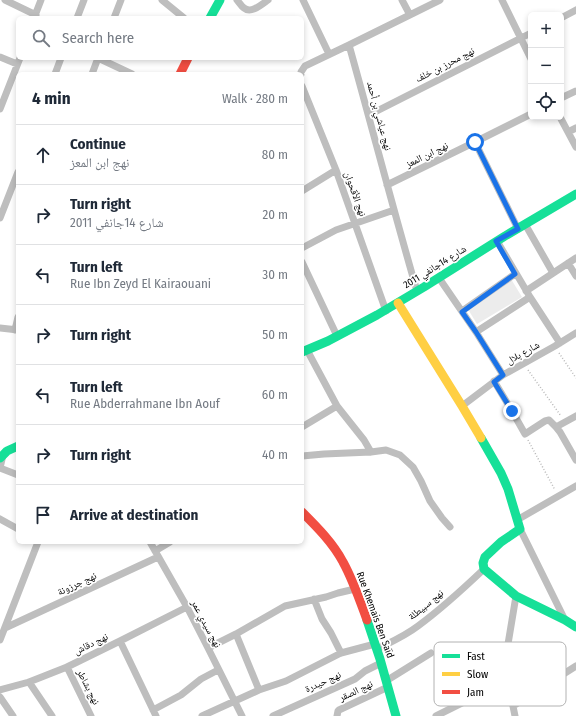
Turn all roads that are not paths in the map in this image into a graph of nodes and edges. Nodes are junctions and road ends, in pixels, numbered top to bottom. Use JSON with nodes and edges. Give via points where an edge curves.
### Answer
{"nodes":[{"id":1,"x":5,"y":0,"type":"edge"},
{"id":2,"x":41,"y":0,"type":"edge"},
{"id":3,"x":84,"y":0,"type":"edge"},
{"id":4,"x":121,"y":0,"type":"edge"},
{"id":5,"x":162,"y":0,"type":"edge"},
{"id":6,"x":220,"y":0,"type":"edge"},
{"id":7,"x":237,"y":0,"type":"edge"},
{"id":8,"x":268,"y":0,"type":"edge"},
{"id":9,"x":303,"y":0,"type":"edge"},
{"id":10,"x":402,"y":0,"type":"edge"},
{"id":11,"x":440,"y":0,"type":"edge"},
{"id":12,"x":502,"y":0,"type":"edge"},
{"id":13,"x":576,"y":10,"type":"edge"},
{"id":14,"x":33,"y":16,"type":"edge"},
{"id":15,"x":35,"y":16,"type":"edge"},
{"id":16,"x":78,"y":16,"type":"edge"},
{"id":17,"x":115,"y":16,"type":"edge"},
{"id":18,"x":182,"y":16,"type":"edge"},
{"id":19,"x":211,"y":16,"type":"edge"},
{"id":20,"x":410,"y":16,"type":"junction"},
{"id":21,"x":564,"y":16,"type":"edge"},
{"id":22,"x":528,"y":34,"type":"edge"},
{"id":23,"x":521,"y":38,"type":"junction"},
{"id":24,"x":349,"y":45,"type":"junction"},
{"id":25,"x":528,"y":53,"type":"edge"},
{"id":26,"x":329,"y":54,"type":"junction"},
{"id":27,"x":0,"y":57,"type":"edge"},
{"id":28,"x":60,"y":60,"type":"edge"},
{"id":29,"x":97,"y":60,"type":"edge"},
{"id":30,"x":102,"y":60,"type":"edge"},
{"id":31,"x":187,"y":60,"type":"edge"},
{"id":32,"x":19,"y":61,"type":"edge"},
{"id":33,"x":56,"y":72,"type":"edge"},
{"id":34,"x":93,"y":72,"type":"edge"},
{"id":35,"x":128,"y":72,"type":"edge"},
{"id":36,"x":181,"y":72,"type":"edge"},
{"id":37,"x":301,"y":72,"type":"edge"},
{"id":38,"x":304,"y":91,"type":"edge"},
{"id":39,"x":576,"y":91,"type":"edge"},
{"id":40,"x":564,"y":97,"type":"edge"},
{"id":41,"x":0,"y":110,"type":"edge"},
{"id":42,"x":369,"y":115,"type":"junction"},
{"id":43,"x":528,"y":116,"type":"edge"},
{"id":44,"x":562,"y":120,"type":"edge"},
{"id":45,"x":576,"y":128,"type":"edge"},
{"id":46,"x":568,"y":132,"type":"junction"},
{"id":47,"x":475,"y":142,"type":"junction"},
{"id":48,"x":576,"y":147,"type":"edge"},
{"id":49,"x":336,"y":170,"type":"junction"},
{"id":50,"x":16,"y":177,"type":"edge"},
{"id":51,"x":387,"y":185,"type":"junction"},
{"id":52,"x":304,"y":190,"type":"edge"},
{"id":53,"x":576,"y":194,"type":"edge"},
{"id":54,"x":394,"y":210,"type":"junction"},
{"id":55,"x":0,"y":218,"type":"edge"},
{"id":56,"x":355,"y":224,"type":"junction"},
{"id":57,"x":522,"y":227,"type":"junction"},
{"id":58,"x":496,"y":241,"type":"junction"},
{"id":59,"x":304,"y":247,"type":"edge"},
{"id":60,"x":576,"y":258,"type":"edge"},
{"id":61,"x":568,"y":263,"type":"junction"},
{"id":62,"x":304,"y":266,"type":"edge"},
{"id":63,"x":553,"y":273,"type":"junction"},
{"id":64,"x":515,"y":274,"type":"junction"},
{"id":65,"x":576,"y":276,"type":"edge"},
{"id":66,"x":439,"y":278,"type":"junction"},
{"id":67,"x":417,"y":291,"type":"junction"},
{"id":68,"x":528,"y":294,"type":"junction"},
{"id":69,"x":398,"y":303,"type":"junction"},
{"id":70,"x":386,"y":311,"type":"junction"},
{"id":71,"x":462,"y":312,"type":"junction"},
{"id":72,"x":0,"y":328,"type":"edge"},
{"id":73,"x":16,"y":330,"type":"edge"},
{"id":74,"x":476,"y":332,"type":"junction"},
{"id":75,"x":576,"y":333,"type":"edge"},
{"id":76,"x":337,"y":336,"type":"junction"},
{"id":77,"x":557,"y":345,"type":"junction"},
{"id":78,"x":305,"y":351,"type":"edge"},
{"id":79,"x":503,"y":375,"type":"junction"},
{"id":80,"x":494,"y":382,"type":"junction"},
{"id":81,"x":337,"y":406,"type":"junction"},
{"id":82,"x":462,"y":406,"type":"junction"},
{"id":83,"x":576,"y":416,"type":"edge"},
{"id":84,"x":304,"y":426,"type":"edge"},
{"id":85,"x":556,"y":427,"type":"junction"},
{"id":86,"x":16,"y":447,"type":"edge"},
{"id":87,"x":371,"y":452,"type":"junction"},
{"id":88,"x":1,"y":456,"type":"edge"},
{"id":89,"x":304,"y":456,"type":"edge"},
{"id":90,"x":576,"y":460,"type":"edge"},
{"id":91,"x":0,"y":468,"type":"edge"},
{"id":92,"x":16,"y":474,"type":"edge"},
{"id":93,"x":576,"y":486,"type":"edge"},
{"id":94,"x":304,"y":514,"type":"edge"},
{"id":95,"x":0,"y":519,"type":"edge"},
{"id":96,"x":517,"y":520,"type":"junction"},
{"id":97,"x":450,"y":527,"type":"dead end"},
{"id":98,"x":16,"y":528,"type":"edge"},
{"id":99,"x":520,"y":529,"type":"junction"},
{"id":100,"x":37,"y":544,"type":"edge"},
{"id":101,"x":151,"y":544,"type":"edge"},
{"id":102,"x":168,"y":544,"type":"edge"},
{"id":103,"x":156,"y":554,"type":"junction"},
{"id":104,"x":484,"y":569,"type":"junction"},
{"id":105,"x":355,"y":589,"type":"junction"},
{"id":106,"x":516,"y":596,"type":"junction"},
{"id":107,"x":314,"y":599,"type":"junction"},
{"id":108,"x":187,"y":607,"type":"junction"},
{"id":109,"x":565,"y":620,"type":"junction"},
{"id":110,"x":576,"y":627,"type":"edge"},
{"id":111,"x":5,"y":628,"type":"junction"},
{"id":112,"x":236,"y":634,"type":"junction"},
{"id":113,"x":0,"y":640,"type":"edge"},
{"id":114,"x":120,"y":641,"type":"junction"},
{"id":115,"x":508,"y":642,"type":"edge"},
{"id":116,"x":376,"y":647,"type":"junction"},
{"id":117,"x":208,"y":648,"type":"junction"},
{"id":118,"x":341,"y":653,"type":"junction"},
{"id":119,"x":431,"y":653,"type":"dead end"},
{"id":120,"x":381,"y":663,"type":"junction"},
{"id":121,"x":576,"y":666,"type":"edge"},
{"id":122,"x":66,"y":667,"type":"junction"},
{"id":123,"x":218,"y":670,"type":"junction"},
{"id":124,"x":566,"y":672,"type":"edge"},
{"id":125,"x":29,"y":682,"type":"junction"},
{"id":126,"x":387,"y":684,"type":"junction"},
{"id":127,"x":0,"y":690,"type":"edge"},
{"id":128,"x":259,"y":690,"type":"junction"},
{"id":129,"x":0,"y":696,"type":"edge"},
{"id":130,"x":234,"y":701,"type":"junction"},
{"id":131,"x":456,"y":706,"type":"edge"},
{"id":132,"x":513,"y":706,"type":"edge"},
{"id":133,"x":154,"y":713,"type":"edge"},
{"id":134,"x":13,"y":716,"type":"edge"},
{"id":135,"x":52,"y":716,"type":"edge"},
{"id":136,"x":91,"y":716,"type":"edge"},
{"id":137,"x":202,"y":716,"type":"edge"},
{"id":138,"x":242,"y":716,"type":"edge"},
{"id":139,"x":273,"y":716,"type":"edge"},
{"id":140,"x":337,"y":716,"type":"edge"},
{"id":141,"x":396,"y":716,"type":"edge"},
{"id":142,"x":436,"y":716,"type":"edge"},
{"id":143,"x":516,"y":716,"type":"edge"}],
"edges":[{"from":1,"to":14,"type":"street"},
{"from":2,"to":15,"type":"street"},
{"from":3,"to":16,"type":"street"},
{"from":4,"to":17,"type":"street"},
{"from":5,"to":18,"type":"street"},
{"from":6,"to":19,"type":"street"},
{"from":7,"to":8,"type":"street","via":[[249,10]]},
{"from":9,"to":26,"type":"street"},
{"from":10,"to":20,"type":"street"},
{"from":11,"to":20,"type":"street"},
{"from":12,"to":23,"type":"street"},
{"from":13,"to":21,"type":"street"},
{"from":20,"to":24,"type":"street"},
{"from":22,"to":23,"type":"street","name":"نهج محرز بن خلف"},
{"from":23,"to":25,"type":"street"},
{"from":23,"to":42,"type":"street","name":"نهج محرز بن خلف"},
{"from":24,"to":26,"type":"street"},
{"from":24,"to":42,"type":"street","name":"نهج عياشي بن أحمد"},
{"from":26,"to":37,"type":"street","via":[[305,66]]},
{"from":27,"to":32,"type":"street"},
{"from":28,"to":33,"type":"street"},
{"from":29,"to":34,"type":"street"},
{"from":30,"to":35,"type":"street"},
{"from":31,"to":36,"type":"street"},
{"from":32,"to":41,"type":"street"},
{"from":38,"to":49,"type":"street","name":"نهج الأقحوان"},
{"from":39,"to":40,"type":"street"},
{"from":42,"to":51,"type":"street","name":"نهج عياشي بن أحمد"},
{"from":43,"to":47,"type":"street","name":"نهج ابن المعز"},
{"from":44,"to":46,"type":"street"},
{"from":45,"to":46,"type":"street"},
{"from":46,"to":48,"type":"street"},
{"from":47,"to":51,"type":"street","name":"نهج ابن المعز"},
{"from":47,"to":57,"type":"street"},
{"from":49,"to":52,"type":"street"},
{"from":49,"to":56,"type":"street","name":"نهج الأقحوان"},
{"from":50,"to":55,"type":"street"},
{"from":51,"to":54,"type":"street","name":"نهج عياشي بن أحمد"},
{"from":53,"to":57,"type":"street","name":"شارع 14جانفي 2011"},
{"from":54,"to":56,"type":"street"},
{"from":54,"to":67,"type":"street","name":"نهج عياشي بن أحمد"},
{"from":56,"to":59,"type":"street","via":[[336,230]]},
{"from":56,"to":70,"type":"street","name":"نهج الأقحوان"},
{"from":57,"to":58,"type":"street","name":"شارع 14جانفي 2011"},
{"from":57,"to":63,"type":"street"},
{"from":58,"to":64,"type":"street"},
{"from":58,"to":66,"type":"street","name":"شارع 14جانفي 2011"},
{"from":60,"to":61,"type":"street"},
{"from":61,"to":63,"type":"street"},
{"from":61,"to":65,"type":"street"},
{"from":62,"to":76,"type":"street"},
{"from":63,"to":68,"type":"street"},
{"from":64,"to":68,"type":"street"},
{"from":64,"to":71,"type":"street"},
{"from":66,"to":67,"type":"street","name":"شارع 14جانفي 2011"},
{"from":66,"to":71,"type":"street"},
{"from":67,"to":69,"type":"street","name":"شارع 14جانفي 2011"},
{"from":68,"to":74,"type":"street"},
{"from":68,"to":77,"type":"street"},
{"from":69,"to":70,"type":"street","name":"شارع 14جانفي 2011"},
{"from":69,"to":82,"type":"street"},
{"from":70,"to":76,"type":"street","name":"شارع 14جانفي 2011"},
{"from":71,"to":74,"type":"street"},
{"from":72,"to":73,"type":"street"},
{"from":74,"to":79,"type":"street"},
{"from":75,"to":77,"type":"street","name":"شارع بلال"},
{"from":76,"to":78,"type":"street","name":"شارع 14جانفي 2011"},
{"from":77,"to":79,"type":"street","name":"شارع بلال"},
{"from":78,"to":81,"type":"street"},
{"from":79,"to":80,"type":"street","name":"شارع بلال"},
{"from":80,"to":82,"type":"street","name":"شارع بلال"},
{"from":80,"to":85,"type":"street","via":[[525,434],[549,420]]},
{"from":81,"to":84,"type":"street"},
{"from":81,"to":87,"type":"street"},
{"from":82,"to":96,"type":"street","via":[[502,473]]},
{"from":83,"to":85,"type":"street"},
{"from":85,"to":90,"type":"street"},
{"from":86,"to":88,"type":"street"},
{"from":87,"to":89,"type":"street"},
{"from":87,"to":97,"type":"street","via":[[386,450],[400,455],[413,467],[430,501]]},
{"from":88,"to":91,"type":"street"},
{"from":91,"to":92,"type":"street"},
{"from":93,"to":96,"type":"street"},
{"from":94,"to":105,"type":"street","name":"Rue Khemais Ben Saïd","via":[[337,552]]},
{"from":95,"to":98,"type":"street"},
{"from":96,"to":99,"type":"street"},
{"from":99,"to":104,"type":"street","via":[[485,557]]},
{"from":99,"to":109,"type":"street"},
{"from":100,"to":111,"type":"street"},
{"from":101,"to":103,"type":"street","name":"نهج سيدي عمر"},
{"from":102,"to":103,"type":"street","name":"نهج جرزونة"},
{"from":103,"to":108,"type":"street","name":"نهج سيدي عمر"},
{"from":103,"to":111,"type":"street","name":"نهج جرزونة"},
{"from":104,"to":106,"type":"street"},
{"from":104,"to":116,"type":"street","name":"نهج سبيطلة","via":[[417,627],[397,639]]},
{"from":105,"to":107,"type":"street"},
{"from":105,"to":116,"type":"street","name":"Rue Khemais Ben Saïd"},
{"from":106,"to":109,"type":"street"},
{"from":106,"to":115,"type":"street"},
{"from":107,"to":112,"type":"street","via":[[285,606]]},
{"from":107,"to":118,"type":"street","via":[[322,620]]},
{"from":108,"to":114,"type":"street","name":"نهج دقاش"},
{"from":108,"to":117,"type":"street","name":"نهج سيدي عمر"},
{"from":109,"to":110,"type":"street"},
{"from":111,"to":113,"type":"street"},
{"from":112,"to":117,"type":"street"},
{"from":112,"to":128,"type":"street"},
{"from":114,"to":122,"type":"street","name":"نهج دقاش"},
{"from":114,"to":133,"type":"street"},
{"from":116,"to":118,"type":"street","name":"نهج سبيطلة"},
{"from":116,"to":120,"type":"street","name":"Rue Khemais Ben Saïd"},
{"from":117,"to":123,"type":"street","name":"نهج سيدي عمر"},
{"from":118,"to":128,"type":"street","name":"نهج سبيطلة"},
{"from":119,"to":126,"type":"street"},
{"from":120,"to":126,"type":"street","name":"Rue Khemais Ben Saïd"},
{"from":120,"to":139,"type":"street","name":"نهج حيدرة","via":[[355,679]]},
{"from":121,"to":124,"type":"street"},
{"from":122,"to":125,"type":"street","name":"نهج دقاش"},
{"from":122,"to":136,"type":"street","name":"نهج بشاطر"},
{"from":123,"to":130,"type":"street","name":"نهج سيدي عمر"},
{"from":123,"to":133,"type":"street","via":[[201,679]]},
{"from":125,"to":127,"type":"street","name":"نهج دقاش"},
{"from":125,"to":135,"type":"street"},
{"from":126,"to":140,"type":"street","name":"نهج الصقر","via":[[338,711]]},
{"from":126,"to":141,"type":"street","name":"Rue Khemais Ben Saïd"},
{"from":128,"to":130,"type":"street","name":"نهج سبيطلة"},
{"from":129,"to":134,"type":"street"},
{"from":130,"to":137,"type":"street","name":"نهج سبيطلة"},
{"from":130,"to":138,"type":"street","name":"نهج سيدي عمر"},
{"from":131,"to":142,"type":"street"},
{"from":132,"to":143,"type":"street"}]}
